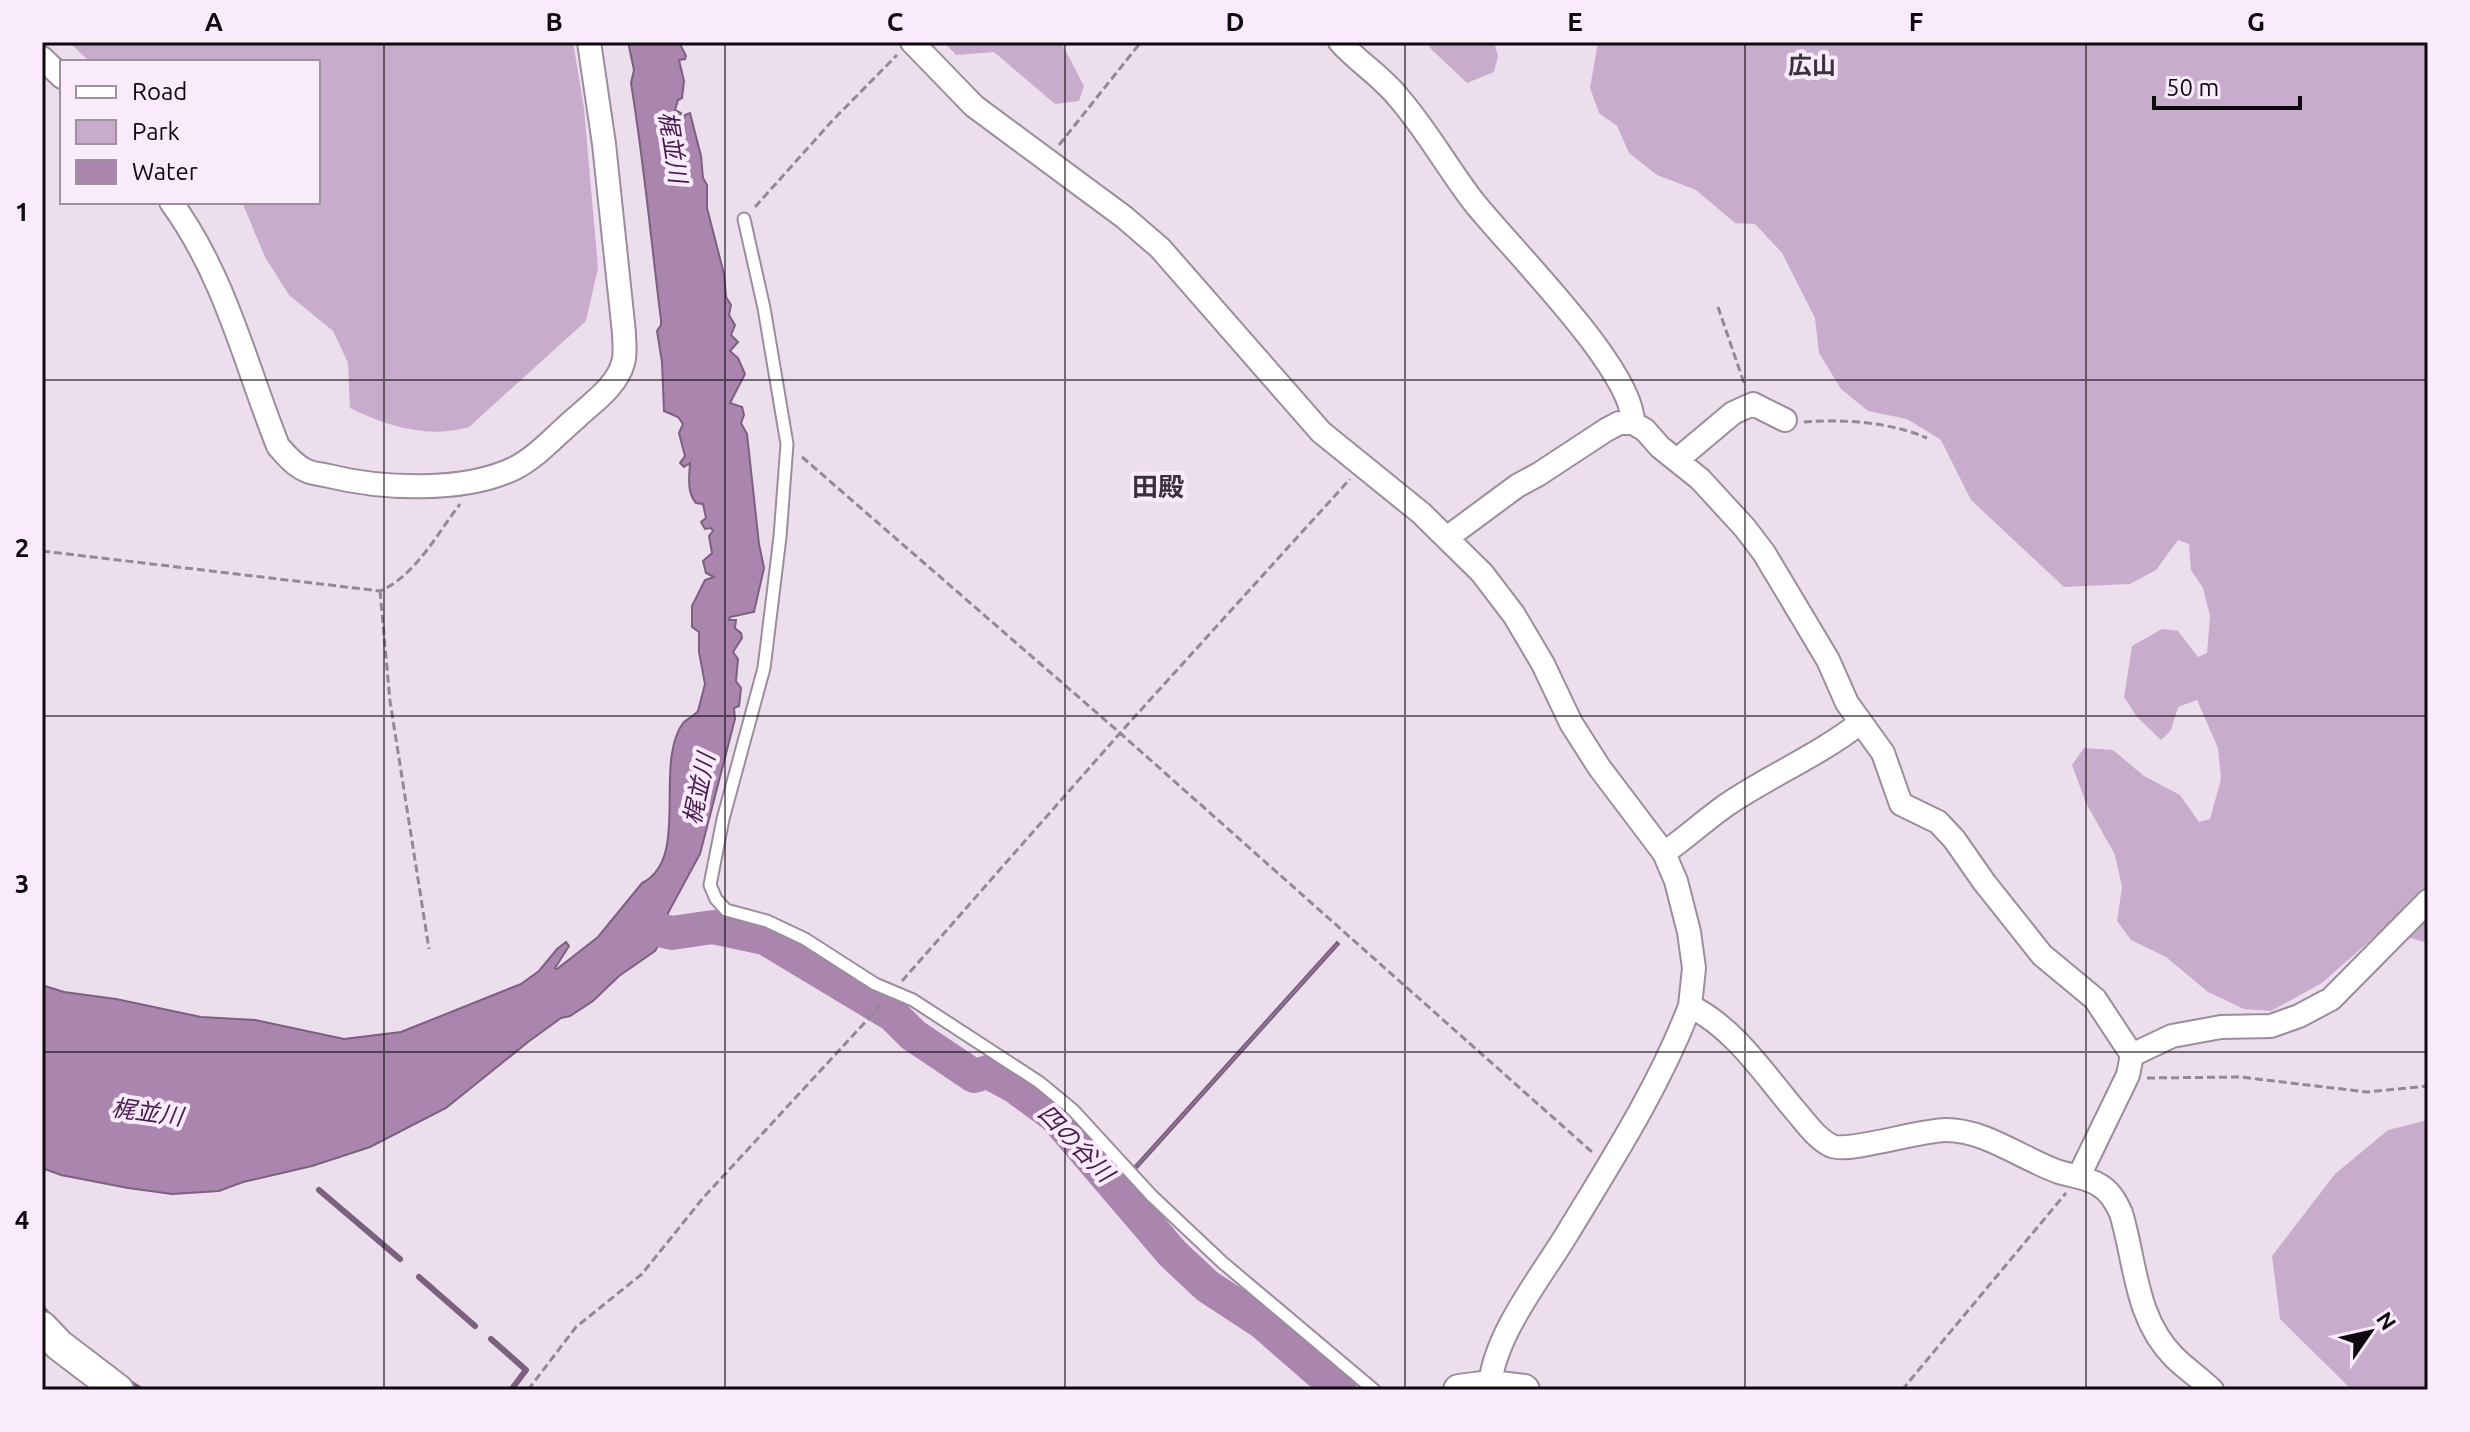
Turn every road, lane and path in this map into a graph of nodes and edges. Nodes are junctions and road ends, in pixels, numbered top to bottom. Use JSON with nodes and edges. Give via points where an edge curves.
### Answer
{"nodes":[{"id":1,"x":589,"y":42,"type":"edge"},
{"id":2,"x":1141,"y":42,"type":"edge"},
{"id":3,"x":1340,"y":42,"type":"edge"},
{"id":4,"x":913,"y":43,"type":"edge"},
{"id":5,"x":42,"y":58,"type":"edge"},
{"id":6,"x":60,"y":75,"type":"edge"},
{"id":7,"x":1048,"y":161,"type":"junction"},
{"id":8,"x":172,"y":204,"type":"edge"},
{"id":9,"x":744,"y":219,"type":"joint"},
{"id":10,"x":1718,"y":307,"type":"dead end"},
{"id":11,"x":1753,"y":404,"type":"junction"},
{"id":12,"x":1785,"y":420,"type":"joint"},
{"id":13,"x":1633,"y":423,"type":"junction"},
{"id":14,"x":1927,"y":438,"type":"dead end"},
{"id":15,"x":787,"y":444,"type":"junction"},
{"id":16,"x":1677,"y":460,"type":"junction"},
{"id":17,"x":1361,"y":467,"type":"junction"},
{"id":18,"x":473,"y":479,"type":"junction"},
{"id":19,"x":1448,"y":537,"type":"junction"},
{"id":20,"x":42,"y":551,"type":"edge"},
{"id":21,"x":380,"y":591,"type":"junction"},
{"id":22,"x":1860,"y":723,"type":"junction"},
{"id":23,"x":1120,"y":733,"type":"junction"},
{"id":24,"x":1664,"y":853,"type":"junction"},
{"id":25,"x":2428,"y":901,"type":"edge"},
{"id":26,"x":429,"y":949,"type":"dead end"},
{"id":27,"x":891,"y":993,"type":"junction"},
{"id":28,"x":1690,"y":1006,"type":"junction"},
{"id":29,"x":2130,"y":1065,"type":"junction"},
{"id":30,"x":2428,"y":1086,"type":"edge"},
{"id":31,"x":1611,"y":1163,"type":"junction"},
{"id":32,"x":2079,"y":1176,"type":"junction"},
{"id":33,"x":42,"y":1327,"type":"edge"},
{"id":34,"x":1490,"y":1386,"type":"junction"},
{"id":35,"x":118,"y":1390,"type":"edge"},
{"id":36,"x":528,"y":1390,"type":"edge"},
{"id":37,"x":1374,"y":1390,"type":"edge"},
{"id":38,"x":1459,"y":1390,"type":"edge"},
{"id":39,"x":1524,"y":1390,"type":"edge"},
{"id":40,"x":1902,"y":1390,"type":"edge"},
{"id":41,"x":2212,"y":1390,"type":"edge"}],
"edges":[{"from":1,"to":18,"type":"street","via":[[624,361],[618,377],[595,401],[530,459],[511,470]]},
{"from":2,"to":7,"type":"path"},
{"from":3,"to":13,"type":"street","via":[[1397,96],[1475,204],[1580,325],[1630,404]]},
{"from":4,"to":7,"type":"street","via":[[974,106]]},
{"from":4,"to":9,"type":"path","via":[[832,121]]},
{"from":5,"to":6,"type":"street"},
{"from":7,"to":17,"type":"street","via":[[1160,248],[1312,423]]},
{"from":8,"to":18,"type":"street","via":[[221,291],[278,446],[291,460],[306,471],[384,486],[436,486]]},
{"from":9,"to":15,"type":"lane"},
{"from":10,"to":11,"type":"path"},
{"from":11,"to":12,"type":"street"},
{"from":11,"to":16,"type":"street","via":[[1733,413]]},
{"from":12,"to":14,"type":"path","via":[[1851,421]]},
{"from":13,"to":16,"type":"street"},
{"from":13,"to":19,"type":"street","via":[[1606,430]]},
{"from":15,"to":23,"type":"path"},
{"from":15,"to":27,"type":"lane","via":[[764,668],[710,885],[726,910],[805,939]]},
{"from":16,"to":22,"type":"street","via":[[1764,553]]},
{"from":17,"to":19,"type":"street"},
{"from":17,"to":23,"type":"path"},
{"from":18,"to":21,"type":"path","via":[[406,575]]},
{"from":19,"to":24,"type":"street","via":[[1514,615],[1571,723]]},
{"from":20,"to":21,"type":"path"},
{"from":21,"to":26,"type":"path","via":[[390,701]]},
{"from":22,"to":24,"type":"street","via":[[1725,806]]},
{"from":22,"to":29,"type":"street","via":[[1883,753],[1901,804],[1938,822],[2042,955],[2095,999]]},
{"from":23,"to":27,"type":"path"},
{"from":23,"to":31,"type":"path","via":[[1591,1151]]},
{"from":24,"to":28,"type":"street","via":[[1689,932],[1694,968]]},
{"from":25,"to":29,"type":"street","via":[[2331,999],[2271,1026],[2221,1027],[2172,1036]]},
{"from":27,"to":36,"type":"path","via":[[703,1198],[642,1274],[576,1327]]},
{"from":27,"to":37,"type":"lane","via":[[913,1000],[1039,1082],[1222,1262]]},
{"from":28,"to":31,"type":"street","via":[[1673,1051]]},
{"from":28,"to":32,"type":"street","via":[[1734,1037],[1814,1133],[1833,1146],[1965,1131]]},
{"from":29,"to":30,"type":"path","via":[[2142,1078],[2240,1077],[2367,1092]]},
{"from":29,"to":32,"type":"street"},
{"from":31,"to":34,"type":"street","via":[[1511,1326],[1491,1367]]},
{"from":32,"to":40,"type":"path"},
{"from":32,"to":41,"type":"street","via":[[2101,1186],[2116,1201],[2152,1328],[2173,1356]]},
{"from":33,"to":35,"type":"main road"},
{"from":34,"to":38,"type":"main road"},
{"from":34,"to":39,"type":"main road"}]}
